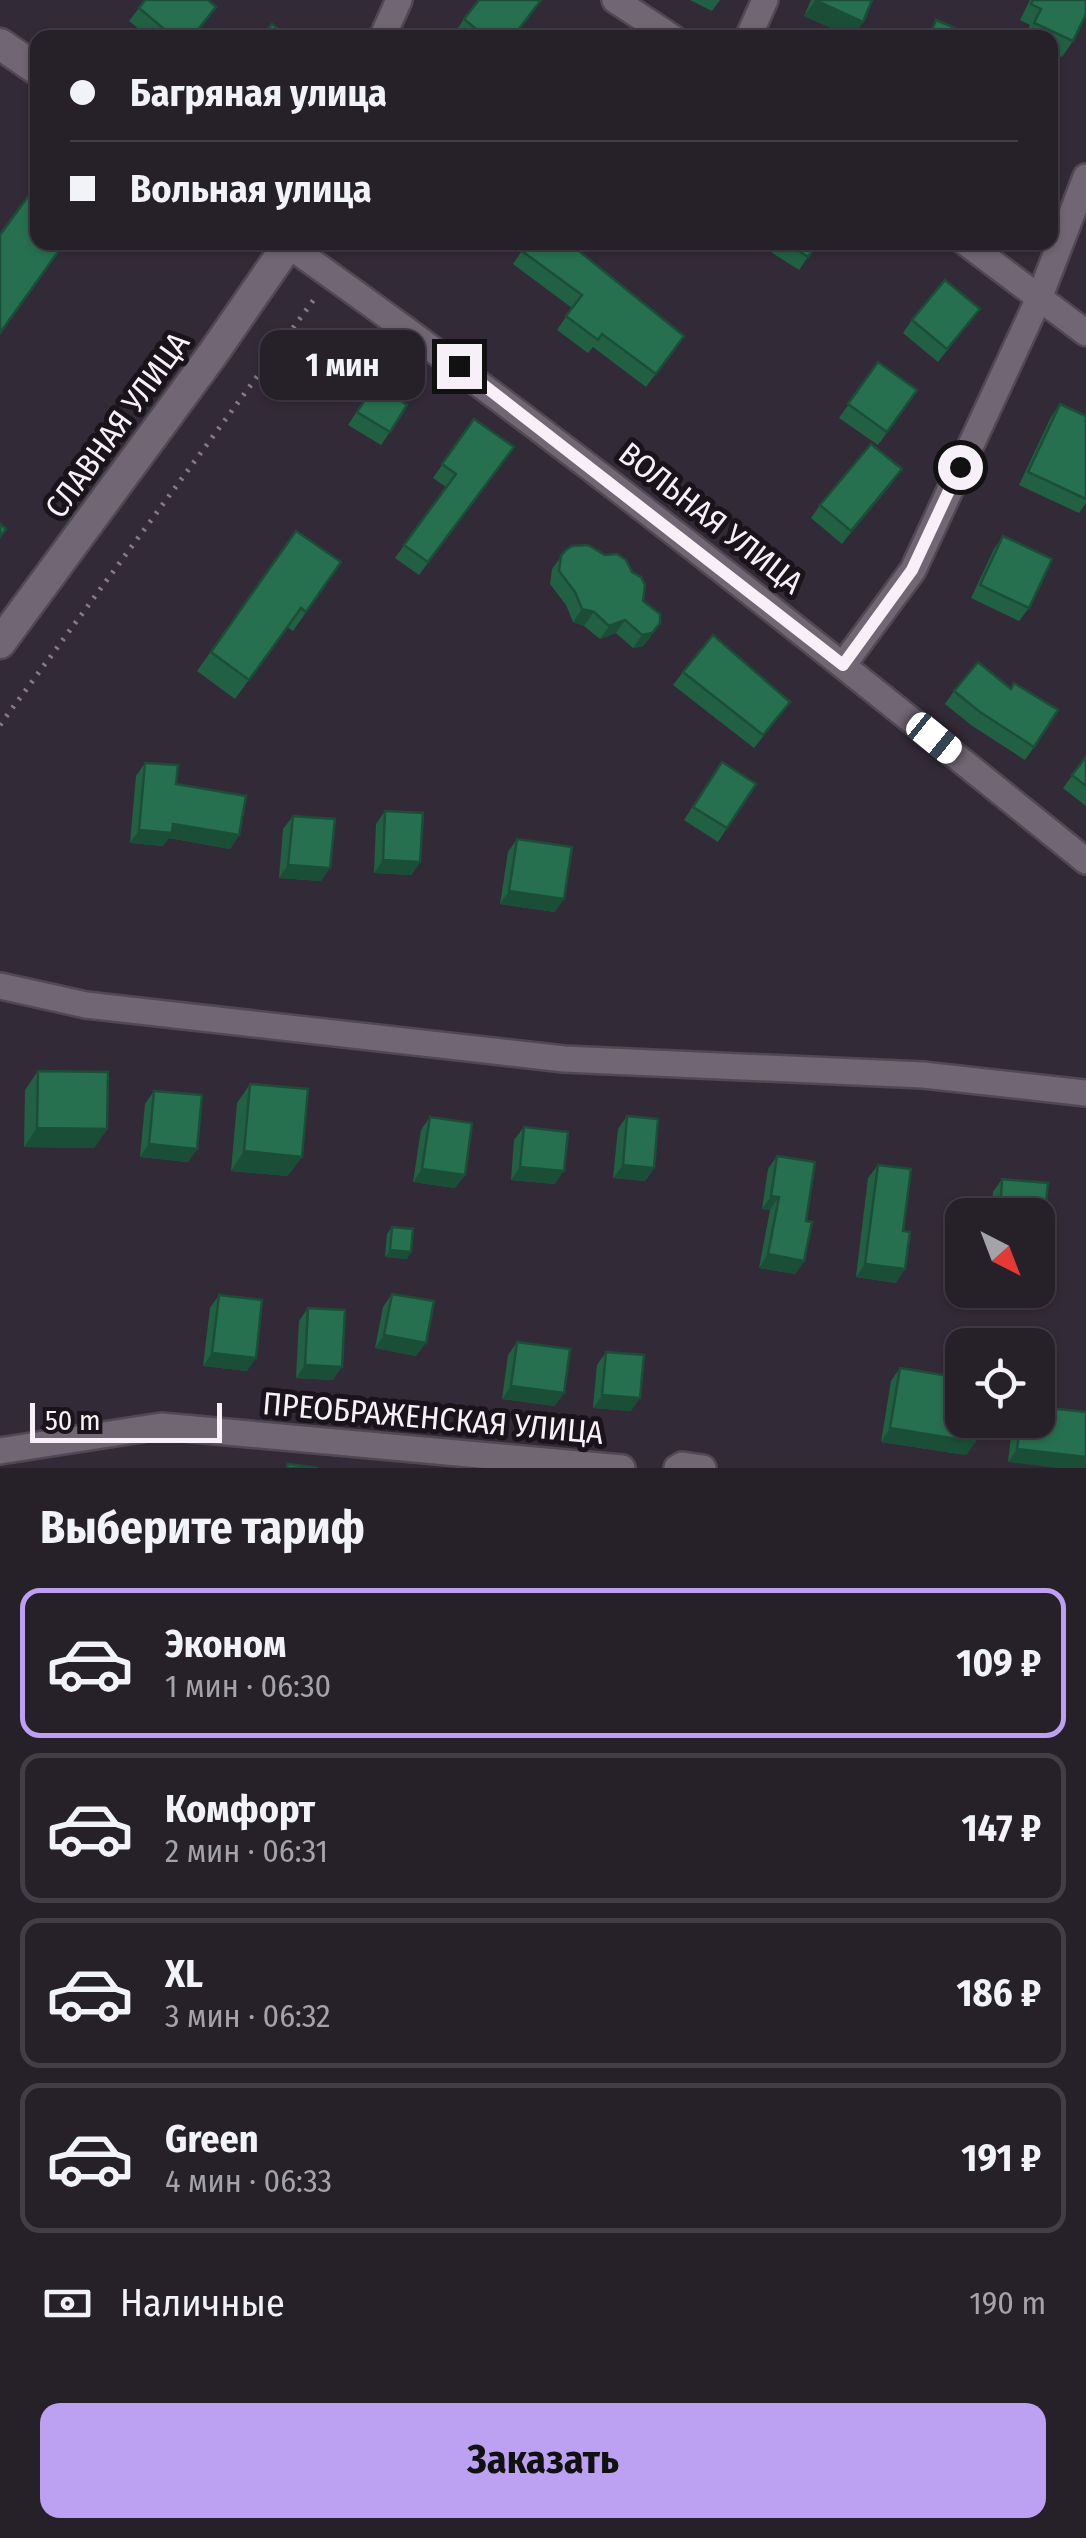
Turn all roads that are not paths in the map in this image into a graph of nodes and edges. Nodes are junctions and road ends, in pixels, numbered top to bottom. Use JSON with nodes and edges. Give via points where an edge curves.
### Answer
{"nodes":[{"id":1,"x":399,"y":0,"type":"edge"},
{"id":2,"x":615,"y":0,"type":"edge"},
{"id":3,"x":765,"y":0,"type":"edge"},
{"id":4,"x":386,"y":30,"type":"edge"},
{"id":5,"x":660,"y":30,"type":"edge"},
{"id":6,"x":752,"y":30,"type":"edge"},
{"id":7,"x":0,"y":44,"type":"edge"},
{"id":8,"x":30,"y":65,"type":"edge"},
{"id":9,"x":1086,"y":177,"type":"edge"},
{"id":10,"x":1058,"y":249,"type":"edge"},
{"id":11,"x":282,"y":250,"type":"edge"},
{"id":12,"x":297,"y":250,"type":"edge"},
{"id":13,"x":976,"y":250,"type":"edge"},
{"id":14,"x":1058,"y":250,"type":"edge"},
{"id":15,"x":1040,"y":296,"type":"junction"},
{"id":16,"x":1086,"y":333,"type":"edge"},
{"id":17,"x":0,"y":643,"type":"edge"},
{"id":18,"x":843,"y":665,"type":"junction"},
{"id":19,"x":1086,"y":861,"type":"edge"},
{"id":20,"x":0,"y":986,"type":"edge"},
{"id":21,"x":1086,"y":1092,"type":"edge"},
{"id":22,"x":0,"y":1451,"type":"edge"},
{"id":23,"x":622,"y":1468,"type":"edge"},
{"id":24,"x":677,"y":1468,"type":"edge"},
{"id":25,"x":703,"y":1468,"type":"edge"}],
"edges":[{"from":1,"to":4,"type":"street"},
{"from":2,"to":5,"type":"street"},
{"from":3,"to":6,"type":"street"},
{"from":7,"to":8,"type":"street"},
{"from":9,"to":10,"type":"street"},
{"from":11,"to":17,"type":"street","name":"СЛАВНАЯ УЛИЦА"},
{"from":12,"to":18,"type":"street","name":"ВОЛЬНАЯ УЛИЦА","via":[[459,366]]},
{"from":13,"to":15,"type":"street"},
{"from":14,"to":15,"type":"street"},
{"from":15,"to":16,"type":"street"},
{"from":15,"to":18,"type":"street","via":[[912,570]]},
{"from":18,"to":19,"type":"street","name":"ВОЛЬНАЯ УЛИЦА"},
{"from":20,"to":21,"type":"street","via":[[86,1005],[545,1057],[923,1075]]},
{"from":22,"to":23,"type":"street","name":"ПРЕОБРАЖЕНСКАЯ УЛИЦА","via":[[161,1426]]},
{"from":24,"to":25,"type":"street"}]}
